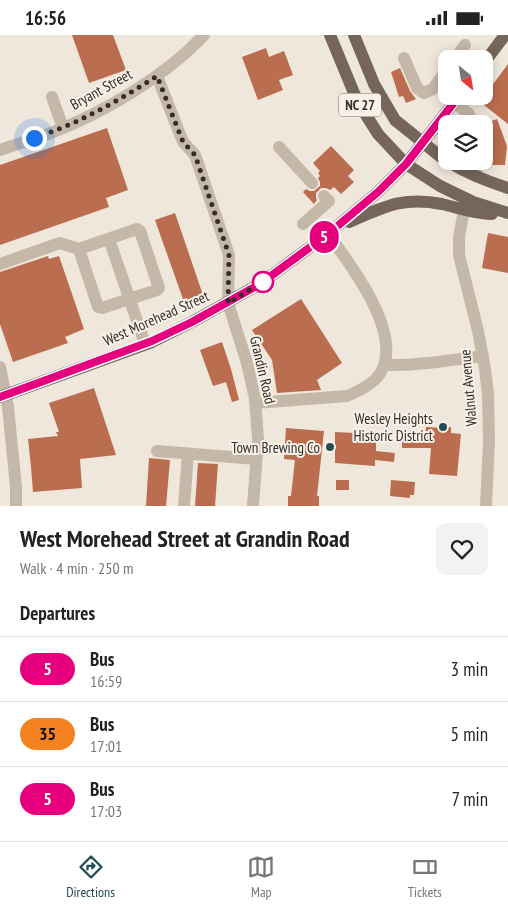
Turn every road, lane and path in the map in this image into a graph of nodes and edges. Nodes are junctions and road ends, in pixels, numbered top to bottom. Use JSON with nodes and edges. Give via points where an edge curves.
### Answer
{"nodes":[{"id":1,"x":204,"y":35,"type":"edge"},
{"id":2,"x":330,"y":35,"type":"edge"},
{"id":3,"x":354,"y":35,"type":"edge"},
{"id":4,"x":505,"y":35,"type":"edge"},
{"id":5,"x":465,"y":45,"type":"dead end"},
{"id":6,"x":461,"y":50,"type":"edge"},
{"id":7,"x":493,"y":51,"type":"edge"},
{"id":8,"x":404,"y":58,"type":"dead end"},
{"id":9,"x":157,"y":76,"type":"junction"},
{"id":10,"x":438,"y":82,"type":"edge"},
{"id":11,"x":52,"y":97,"type":"dead end"},
{"id":12,"x":452,"y":105,"type":"edge"},
{"id":13,"x":462,"y":105,"type":"edge"},
{"id":14,"x":469,"y":115,"type":"edge"},
{"id":15,"x":63,"y":128,"type":"junction"},
{"id":16,"x":423,"y":143,"type":"junction"},
{"id":17,"x":279,"y":147,"type":"dead end"},
{"id":18,"x":0,"y":150,"type":"edge"},
{"id":19,"x":438,"y":155,"type":"edge"},
{"id":20,"x":406,"y":164,"type":"junction"},
{"id":21,"x":462,"y":170,"type":"edge"},
{"id":22,"x":476,"y":170,"type":"edge"},
{"id":23,"x":476,"y":176,"type":"junction"},
{"id":24,"x":312,"y":183,"type":"dead end"},
{"id":25,"x":508,"y":188,"type":"edge"},
{"id":26,"x":324,"y":196,"type":"dead end"},
{"id":27,"x":464,"y":210,"type":"junction"},
{"id":28,"x":508,"y":213,"type":"edge"},
{"id":29,"x":303,"y":224,"type":"dead end"},
{"id":30,"x":333,"y":230,"type":"junction"},
{"id":31,"x":109,"y":239,"type":"junction"},
{"id":32,"x":79,"y":249,"type":"junction"},
{"id":33,"x":0,"y":264,"type":"edge"},
{"id":34,"x":129,"y":299,"type":"junction"},
{"id":35,"x":228,"y":303,"type":"junction"},
{"id":36,"x":145,"y":344,"type":"junction"},
{"id":37,"x":483,"y":356,"type":"junction"},
{"id":38,"x":384,"y":365,"type":"junction"},
{"id":39,"x":0,"y":367,"type":"edge"},
{"id":40,"x":3,"y":396,"type":"edge"},
{"id":41,"x":256,"y":403,"type":"junction"},
{"id":42,"x":157,"y":451,"type":"dead end"},
{"id":43,"x":188,"y":453,"type":"junction"},
{"id":44,"x":256,"y":459,"type":"junction"},
{"id":45,"x":16,"y":506,"type":"edge"},
{"id":46,"x":184,"y":506,"type":"edge"},
{"id":47,"x":253,"y":506,"type":"edge"},
{"id":48,"x":486,"y":506,"type":"edge"}],
"edges":[{"from":1,"to":9,"type":"street","name":"Bryant Street"},
{"from":2,"to":20,"type":"main road","number":"NC 27","via":[[366,115],[378,134]]},
{"from":3,"to":16,"type":"main road","number":"NC 27","via":[[374,83],[395,120]]},
{"from":4,"to":7,"type":"main road"},
{"from":5,"to":6,"type":"street"},
{"from":8,"to":10,"type":"street","via":[[417,88],[424,93]]},
{"from":9,"to":15,"type":"street","name":"Bryant Street"},
{"from":9,"to":35,"type":"street","name":"Grandin Road","via":[[183,142],[195,155],[229,255]]},
{"from":11,"to":15,"type":"street"},
{"from":12,"to":16,"type":"main road","name":"West Morehead Street"},
{"from":13,"to":14,"type":"street"},
{"from":15,"to":18,"type":"street","name":"Bryant Street"},
{"from":16,"to":19,"type":"main road","number":"NC 27"},
{"from":16,"to":20,"type":"main road","name":"West Morehead Street"},
{"from":17,"to":24,"type":"street"},
{"from":20,"to":28,"type":"main road","number":"NC 27","via":[[473,202]]},
{"from":20,"to":30,"type":"main road","name":"West Morehead Street"},
{"from":21,"to":23,"type":"main road","number":"NC 27"},
{"from":22,"to":23,"type":"street"},
{"from":23,"to":25,"type":"main road","number":"NC 27"},
{"from":26,"to":29,"type":"street","via":[[328,201]]},
{"from":27,"to":28,"type":"main road","via":[[483,214]]},
{"from":27,"to":30,"type":"main road","via":[[409,201],[389,205]]},
{"from":27,"to":37,"type":"street","name":"Walnut Avenue","via":[[459,255]]},
{"from":30,"to":35,"type":"main road","name":"West Morehead Street","via":[[260,284]]},
{"from":30,"to":38,"type":"street","via":[[374,305],[384,332],[387,351]]},
{"from":31,"to":32,"type":"street"},
{"from":31,"to":34,"type":"street"},
{"from":31,"to":34,"type":"street","via":[[137,229],[140,231],[159,287]]},
{"from":32,"to":33,"type":"street","via":[[60,243]]},
{"from":32,"to":34,"type":"street","via":[[98,307]]},
{"from":34,"to":36,"type":"street"},
{"from":35,"to":36,"type":"main road","name":"West Morehead Street"},
{"from":35,"to":41,"type":"street","name":"Grandin Road"},
{"from":36,"to":40,"type":"main road","name":"West Morehead Street"},
{"from":37,"to":38,"type":"street"},
{"from":37,"to":48,"type":"street","name":"Walnut Avenue","via":[[489,441]]},
{"from":38,"to":41,"type":"street","via":[[371,382],[347,396]]},
{"from":39,"to":40,"type":"street"},
{"from":40,"to":45,"type":"street"},
{"from":41,"to":44,"type":"street","name":"Grandin Road"},
{"from":42,"to":43,"type":"street"},
{"from":43,"to":44,"type":"street"},
{"from":43,"to":46,"type":"street"},
{"from":44,"to":47,"type":"street","name":"Grandin Road"}]}
